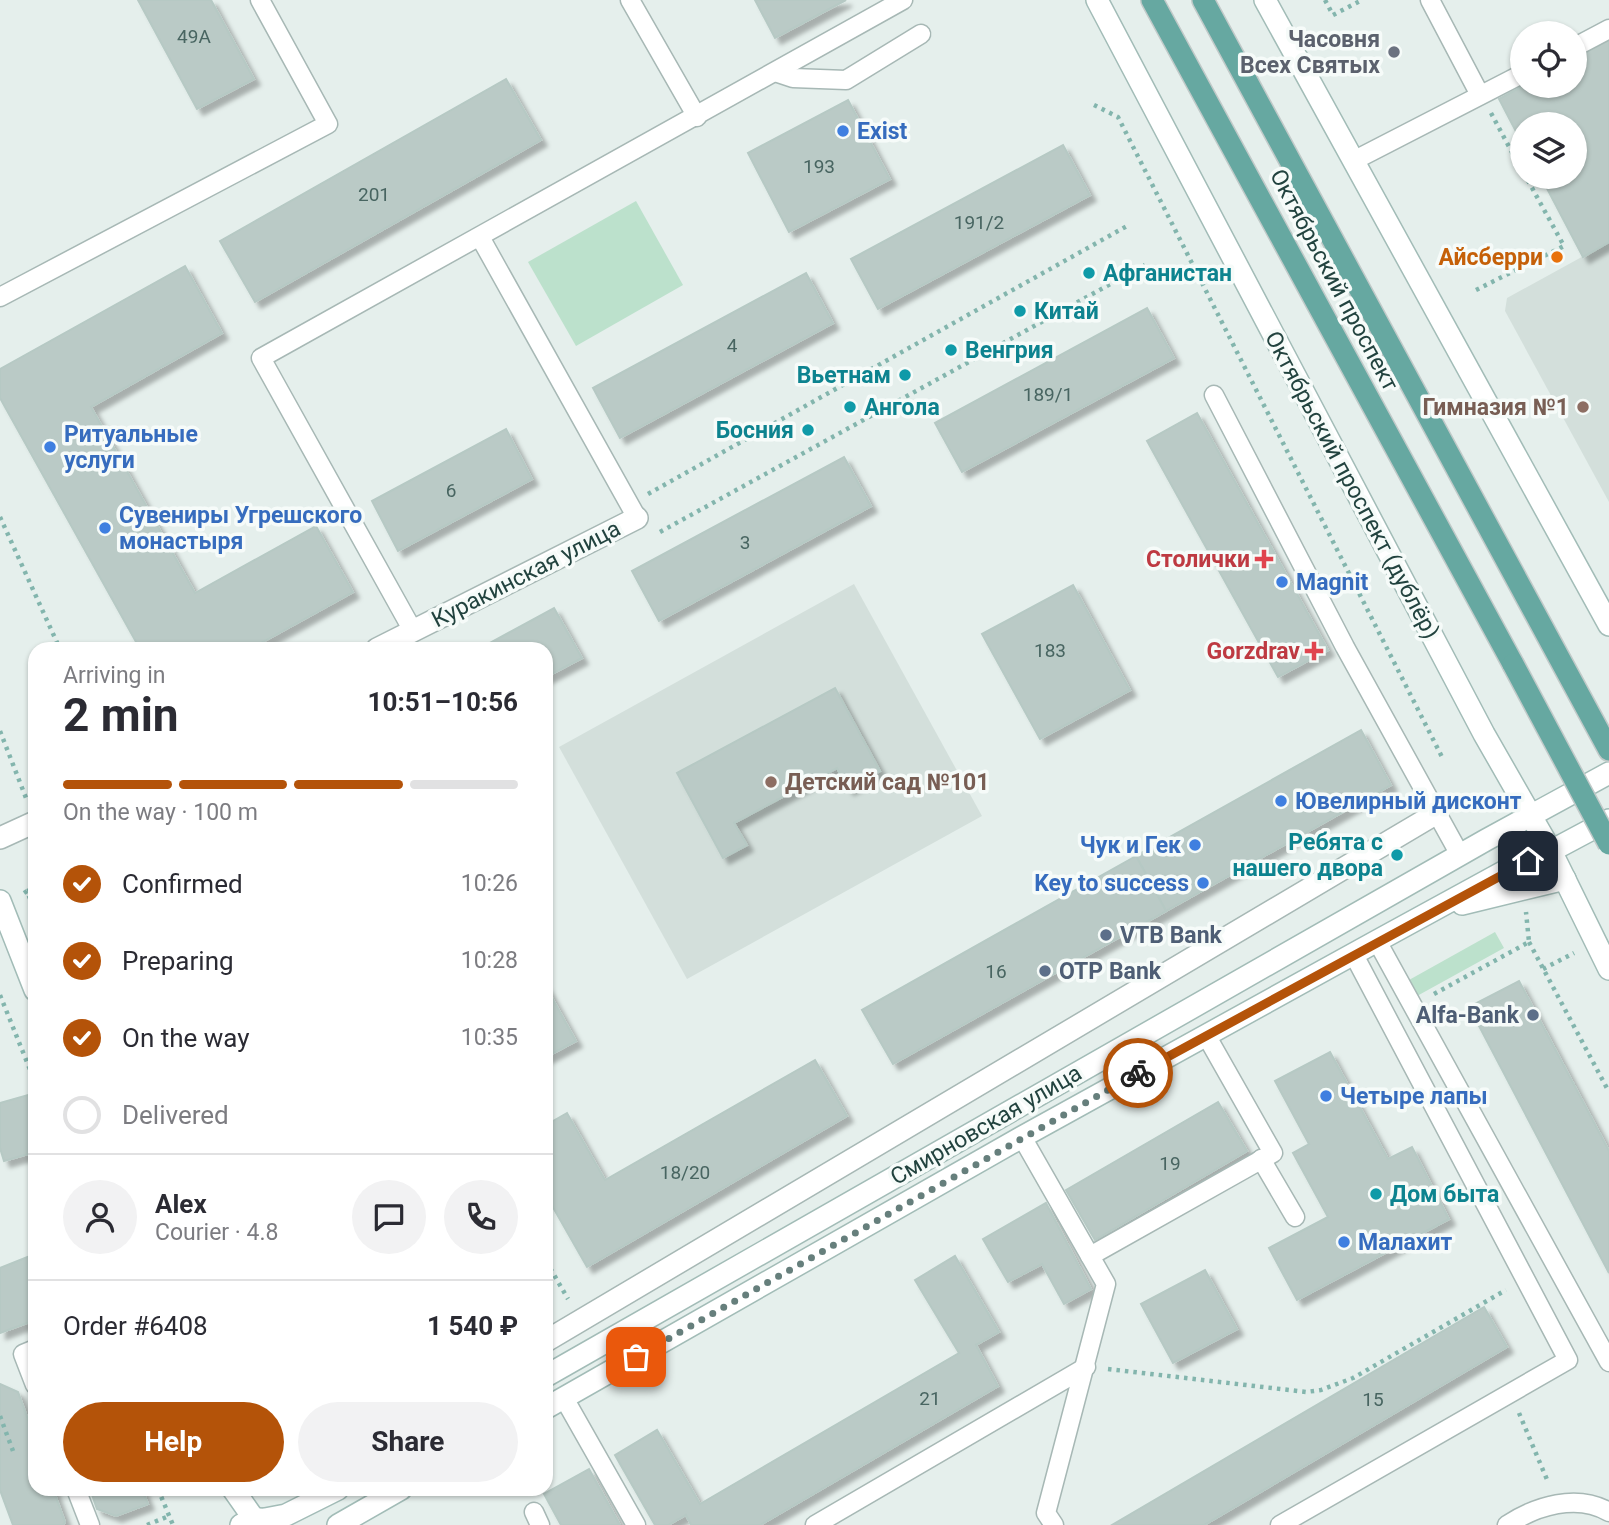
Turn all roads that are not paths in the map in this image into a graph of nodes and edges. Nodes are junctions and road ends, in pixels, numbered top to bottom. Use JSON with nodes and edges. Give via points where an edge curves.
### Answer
{"nodes":[{"id":1,"x":260,"y":0,"type":"edge"},
{"id":2,"x":630,"y":0,"type":"edge"},
{"id":3,"x":903,"y":0,"type":"edge"},
{"id":4,"x":1097,"y":0,"type":"edge"},
{"id":5,"x":1152,"y":0,"type":"edge"},
{"id":6,"x":1203,"y":0,"type":"edge"},
{"id":7,"x":1265,"y":0,"type":"edge"},
{"id":8,"x":1430,"y":0,"type":"edge"},
{"id":9,"x":1609,"y":29,"type":"edge"},
{"id":10,"x":921,"y":34,"type":"dead end"},
{"id":11,"x":1587,"y":41,"type":"edge"},
{"id":12,"x":778,"y":73,"type":"junction"},
{"id":13,"x":1510,"y":80,"type":"edge"},
{"id":14,"x":1480,"y":95,"type":"junction"},
{"id":15,"x":697,"y":117,"type":"junction"},
{"id":16,"x":1353,"y":161,"type":"junction"},
{"id":17,"x":480,"y":237,"type":"junction"},
{"id":18,"x":0,"y":297,"type":"edge"},
{"id":19,"x":1214,"y":395,"type":"dead end"},
{"id":20,"x":633,"y":511,"type":"joint"},
{"id":21,"x":1609,"y":625,"type":"edge"},
{"id":22,"x":413,"y":631,"type":"junction"},
{"id":23,"x":391,"y":642,"type":"edge"},
{"id":24,"x":1609,"y":750,"type":"edge"},
{"id":25,"x":1609,"y":774,"type":"edge"},
{"id":26,"x":1437,"y":813,"type":"junction"},
{"id":27,"x":1531,"y":816,"type":"junction"},
{"id":28,"x":1609,"y":820,"type":"edge"},
{"id":29,"x":28,"y":825,"type":"edge"},
{"id":30,"x":0,"y":838,"type":"edge"},
{"id":31,"x":1609,"y":844,"type":"edge"},
{"id":32,"x":1551,"y":851,"type":"junction"},
{"id":33,"x":1460,"y":855,"type":"junction"},
{"id":34,"x":1565,"y":879,"type":"junction"},
{"id":35,"x":0,"y":901,"type":"edge"},
{"id":36,"x":1432,"y":911,"type":"junction"},
{"id":37,"x":1377,"y":940,"type":"junction"},
{"id":38,"x":1354,"y":955,"type":"junction"},
{"id":39,"x":1609,"y":969,"type":"edge"},
{"id":40,"x":28,"y":972,"type":"edge"},
{"id":41,"x":1206,"y":1035,"type":"junction"},
{"id":42,"x":1022,"y":1137,"type":"junction"},
{"id":43,"x":1261,"y":1159,"type":"junction"},
{"id":44,"x":1295,"y":1217,"type":"dead end"},
{"id":45,"x":1090,"y":1256,"type":"junction"},
{"id":46,"x":553,"y":1337,"type":"edge"},
{"id":47,"x":28,"y":1352,"type":"edge"},
{"id":48,"x":1609,"y":1362,"type":"edge"},
{"id":49,"x":28,"y":1367,"type":"edge"},
{"id":50,"x":1086,"y":1367,"type":"junction"},
{"id":51,"x":553,"y":1372,"type":"edge"},
{"id":52,"x":555,"y":1403,"type":"edge"},
{"id":53,"x":79,"y":1496,"type":"edge"},
{"id":54,"x":233,"y":1496,"type":"edge"},
{"id":55,"x":238,"y":1496,"type":"edge"},
{"id":56,"x":324,"y":1496,"type":"edge"},
{"id":57,"x":389,"y":1496,"type":"edge"},
{"id":58,"x":1609,"y":1512,"type":"edge"},
{"id":59,"x":259,"y":1522,"type":"edge"},
{"id":60,"x":90,"y":1525,"type":"edge"},
{"id":61,"x":232,"y":1525,"type":"edge"},
{"id":62,"x":338,"y":1525,"type":"edge"},
{"id":63,"x":636,"y":1525,"type":"edge"},
{"id":64,"x":815,"y":1525,"type":"edge"},
{"id":65,"x":1054,"y":1525,"type":"edge"},
{"id":66,"x":1280,"y":1525,"type":"edge"},
{"id":67,"x":1507,"y":1525,"type":"edge"}],
"edges":[{"from":1,"to":18,"type":"lane","via":[[328,124]]},
{"from":2,"to":15,"type":"lane"},
{"from":3,"to":12,"type":"lane"},
{"from":4,"to":27,"type":"main road","name":"Октябрьский проспект (дублёр)"},
{"from":5,"to":31,"type":"main road","name":"Октябрьский проспект","bridge":true},
{"from":6,"to":24,"type":"main road","name":"Октябрьский проспект"},
{"from":7,"to":16,"type":"main road"},
{"from":8,"to":14,"type":"lane"},
{"from":9,"to":11,"type":"lane"},
{"from":10,"to":12,"type":"lane","via":[[846,80]]},
{"from":12,"to":15,"type":"lane"},
{"from":13,"to":14,"type":"lane"},
{"from":14,"to":16,"type":"lane"},
{"from":15,"to":17,"type":"lane"},
{"from":16,"to":21,"type":"main road"},
{"from":17,"to":20,"type":"lane"},
{"from":17,"to":22,"type":"lane","via":[[261,358]]},
{"from":19,"to":26,"type":"lane"},
{"from":20,"to":22,"type":"main road","name":"Куракинская улица"},
{"from":22,"to":23,"type":"main road","name":"Куракинская улица"},
{"from":25,"to":27,"type":"main road","name":"Смирновская улица"},
{"from":26,"to":33,"type":"lane"},
{"from":26,"to":46,"type":"main road"},
{"from":27,"to":32,"type":"main road","name":"Октябрьский проспект (дублёр)"},
{"from":27,"to":33,"type":"main road","name":"Смирновская улица"},
{"from":28,"to":32,"type":"main road","name":"Смирновская улица"},
{"from":29,"to":30,"type":"main road"},
{"from":32,"to":34,"type":"main road","name":"Октябрьский проспект (дублёр)"},
{"from":32,"to":36,"type":"main road","name":"Смирновская улица"},
{"from":33,"to":51,"type":"main road","name":"Смирновская улица"},
{"from":34,"to":36,"type":"main road","name":"Смирновская улица"},
{"from":34,"to":39,"type":"main road","name":"Октябрьский проспект (дублёр)"},
{"from":35,"to":40,"type":"main road"},
{"from":36,"to":37,"type":"main road","name":"Смирновская улица"},
{"from":37,"to":38,"type":"main road","name":"Смирновская улица"},
{"from":37,"to":48,"type":"lane"},
{"from":38,"to":41,"type":"main road","name":"Смирновская улица"},
{"from":38,"to":66,"type":"lane","via":[[1568,1360]]},
{"from":41,"to":42,"type":"main road","name":"Смирновская улица"},
{"from":41,"to":43,"type":"lane","via":[[1273,1153]]},
{"from":42,"to":45,"type":"lane"},
{"from":42,"to":52,"type":"main road","name":"Смирновская улица"},
{"from":43,"to":44,"type":"lane"},
{"from":43,"to":45,"type":"lane"},
{"from":45,"to":50,"type":"lane","via":[[1106,1284]]},
{"from":47,"to":49,"type":"lane","via":[[23,1354]]},
{"from":50,"to":64,"type":"lane"},
{"from":50,"to":65,"type":"lane","via":[[1046,1513]]},
{"from":52,"to":63,"type":"lane"},
{"from":53,"to":60,"type":"lane"},
{"from":54,"to":61,"type":"main road"},
{"from":55,"to":59,"type":"main road"},
{"from":56,"to":59,"type":"main road","via":[[286,1515]]},
{"from":57,"to":62,"type":"main road"},
{"from":58,"to":67,"type":"lane","via":[[1597,1505],[1556,1503]]}]}
